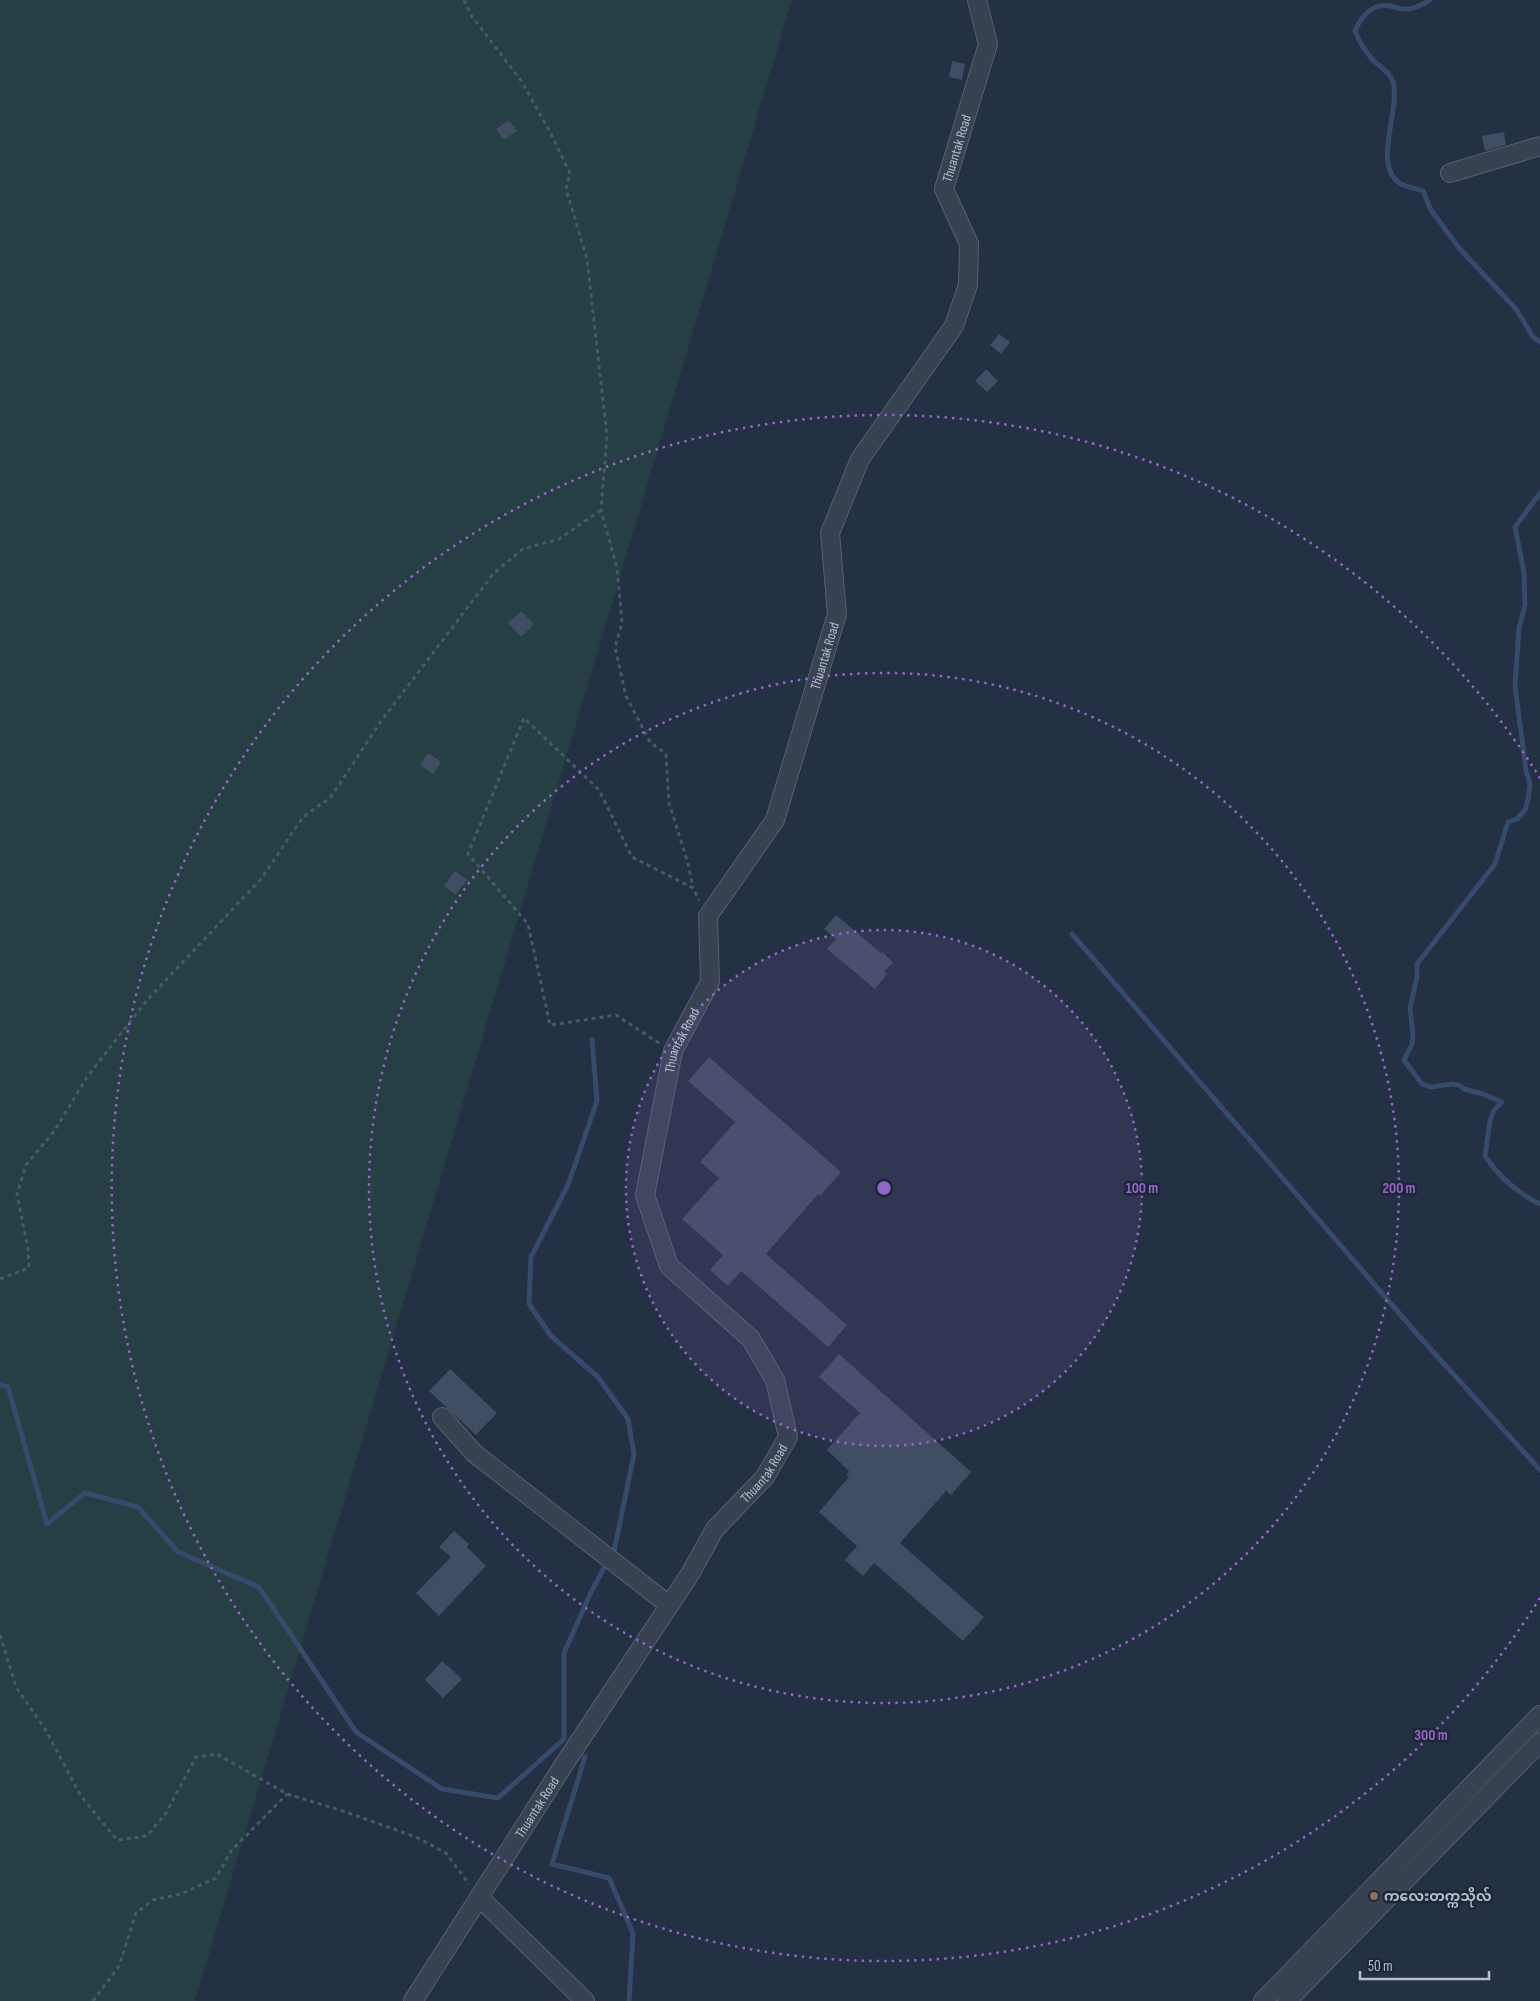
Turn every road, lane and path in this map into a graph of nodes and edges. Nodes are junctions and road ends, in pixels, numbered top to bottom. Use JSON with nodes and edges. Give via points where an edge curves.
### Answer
{"nodes":[{"id":1,"x":464,"y":0,"type":"edge"},
{"id":2,"x":977,"y":0,"type":"edge"},
{"id":3,"x":1540,"y":146,"type":"edge"},
{"id":4,"x":1450,"y":173,"type":"dead end"},
{"id":5,"x":601,"y":510,"type":"junction"},
{"id":6,"x":693,"y":888,"type":"junction"},
{"id":7,"x":708,"y":916,"type":"junction"},
{"id":8,"x":672,"y":1051,"type":"junction"},
{"id":9,"x":0,"y":1279,"type":"edge"},
{"id":10,"x":442,"y":1417,"type":"dead end"},
{"id":11,"x":670,"y":1605,"type":"junction"},
{"id":12,"x":0,"y":1636,"type":"edge"},
{"id":13,"x":1540,"y":1715,"type":"edge"},
{"id":14,"x":1540,"y":1742,"type":"edge"},
{"id":15,"x":287,"y":1794,"type":"junction"},
{"id":16,"x":479,"y":1897,"type":"junction"},
{"id":17,"x":93,"y":2001,"type":"edge"},
{"id":18,"x":414,"y":2001,"type":"edge"},
{"id":19,"x":585,"y":2001,"type":"edge"},
{"id":20,"x":1263,"y":2001,"type":"edge"},
{"id":21,"x":1287,"y":2001,"type":"edge"}],
"edges":[{"from":1,"to":5,"type":"path","via":[[471,15],[522,82],[570,173],[566,190],[587,259],[607,436]]},
{"from":2,"to":7,"type":"street","name":"Thuantak Road","via":[[988,44],[944,189],[969,244],[968,285],[954,326],[860,459],[830,533],[837,614],[775,820]]},
{"from":3,"to":4,"type":"street"},
{"from":5,"to":6,"type":"path","via":[[616,568],[622,623],[615,647],[626,696],[650,742],[666,754],[669,803]]},
{"from":5,"to":9,"type":"path","via":[[559,539],[523,549],[493,574],[379,724],[331,797],[303,817],[260,879],[148,999],[88,1077],[56,1130],[26,1165],[17,1194],[29,1268]]},
{"from":6,"to":7,"type":"path"},
{"from":6,"to":8,"type":"path","via":[[632,857],[599,790],[524,718],[468,854],[528,924],[550,1025],[616,1015]]},
{"from":7,"to":8,"type":"street","name":"Thuantak Road","via":[[710,982]]},
{"from":8,"to":11,"type":"street","name":"Thuantak Road","via":[[645,1195],[669,1266],[751,1339],[775,1380],[788,1436],[764,1477],[714,1529]]},
{"from":10,"to":11,"type":"street","via":[[474,1453]]},
{"from":11,"to":16,"type":"street","name":"Thuantak Road"},
{"from":12,"to":15,"type":"path","via":[[16,1687],[45,1729],[81,1796],[117,1840],[147,1836],[166,1813],[196,1757],[217,1754]]},
{"from":13,"to":20,"type":"street"},
{"from":14,"to":21,"type":"street"},
{"from":15,"to":16,"type":"path","via":[[416,1837],[446,1853]]},
{"from":15,"to":17,"type":"path","via":[[231,1852],[216,1878],[180,1894],[153,1900],[136,1914],[119,1966]]},
{"from":16,"to":18,"type":"street","name":"Thuantak Road"},
{"from":16,"to":19,"type":"street"}]}
